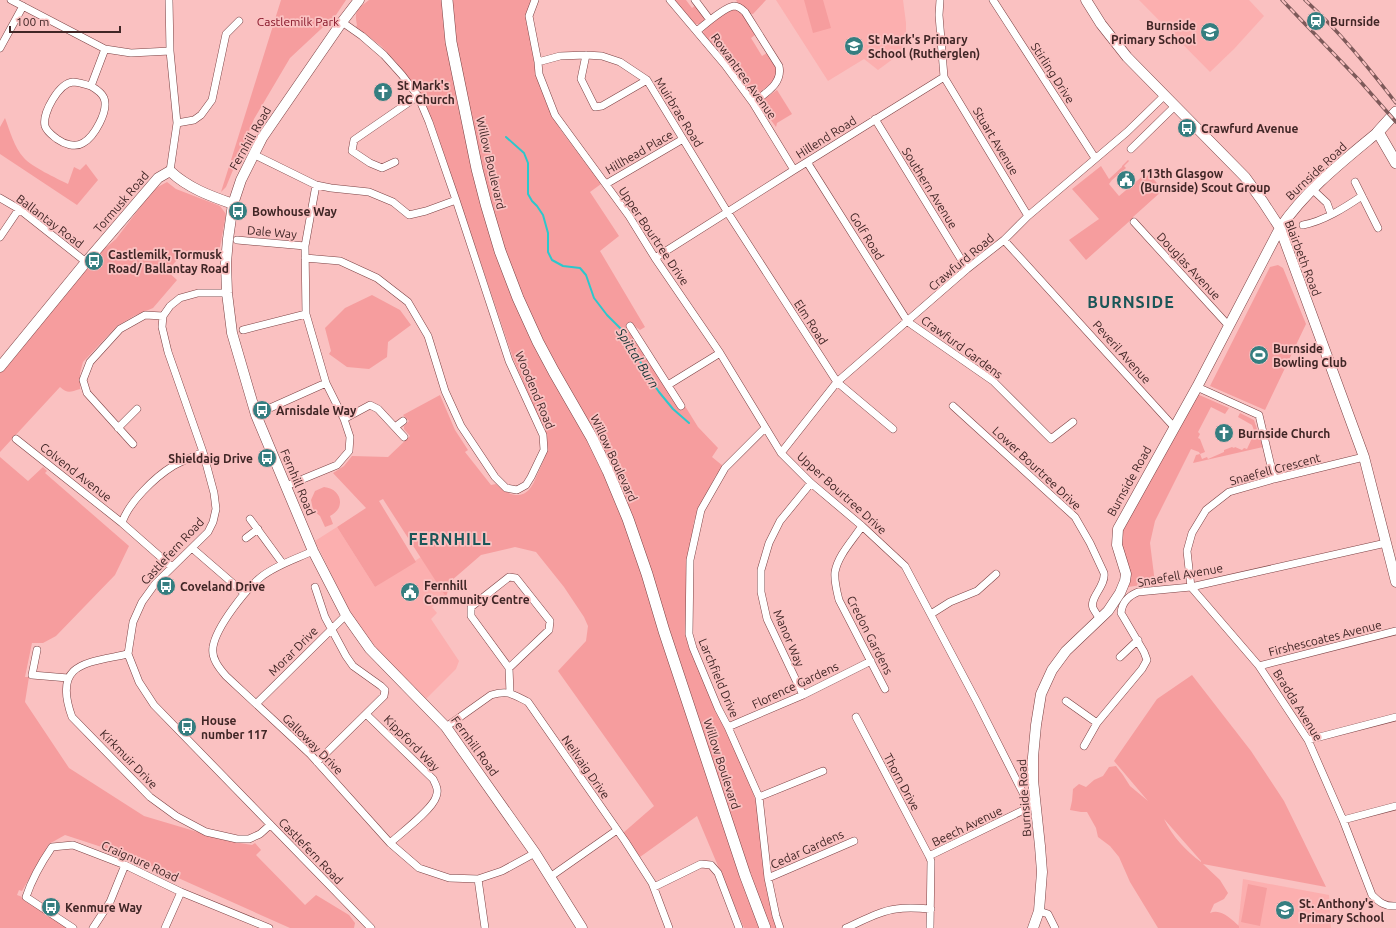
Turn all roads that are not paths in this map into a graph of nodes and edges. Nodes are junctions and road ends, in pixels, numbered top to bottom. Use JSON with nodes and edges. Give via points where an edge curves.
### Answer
{"nodes":[{"id":1,"x":11,"y":0,"type":"edge"},
{"id":2,"x":169,"y":0,"type":"edge"},
{"id":3,"x":359,"y":0,"type":"edge"},
{"id":4,"x":447,"y":0,"type":"edge"},
{"id":5,"x":535,"y":0,"type":"edge"},
{"id":6,"x":670,"y":0,"type":"edge"},
{"id":7,"x":695,"y":0,"type":"edge"},
{"id":8,"x":940,"y":0,"type":"edge"},
{"id":9,"x":993,"y":0,"type":"edge"},
{"id":10,"x":1089,"y":1,"type":"edge"},
{"id":11,"x":23,"y":6,"type":"junction"},
{"id":12,"x":710,"y":20,"type":"junction"},
{"id":13,"x":240,"y":21,"type":"dead end"},
{"id":14,"x":342,"y":22,"type":"junction"},
{"id":15,"x":697,"y":31,"type":"junction"},
{"id":16,"x":0,"y":48,"type":"edge"},
{"id":17,"x":105,"y":49,"type":"junction"},
{"id":18,"x":170,"y":51,"type":"junction"},
{"id":19,"x":586,"y":55,"type":"junction"},
{"id":20,"x":538,"y":62,"type":"junction"},
{"id":21,"x":944,"y":77,"type":"junction"},
{"id":22,"x":647,"y":80,"type":"junction"},
{"id":23,"x":91,"y":86,"type":"junction"},
{"id":24,"x":418,"y":96,"type":"junction"},
{"id":25,"x":1164,"y":96,"type":"junction"},
{"id":26,"x":752,"y":103,"type":"junction"},
{"id":27,"x":1174,"y":107,"type":"junction"},
{"id":28,"x":1395,"y":113,"type":"edge"},
{"id":29,"x":875,"y":119,"type":"junction"},
{"id":30,"x":177,"y":123,"type":"junction"},
{"id":31,"x":1378,"y":132,"type":"junction"},
{"id":32,"x":683,"y":139,"type":"junction"},
{"id":33,"x":1131,"y":149,"type":"dead end"},
{"id":34,"x":253,"y":154,"type":"junction"},
{"id":35,"x":1095,"y":158,"type":"junction"},
{"id":36,"x":395,"y":162,"type":"dead end"},
{"id":37,"x":807,"y":162,"type":"junction"},
{"id":38,"x":1396,"y":163,"type":"edge"},
{"id":39,"x":794,"y":170,"type":"junction"},
{"id":40,"x":170,"y":171,"type":"junction"},
{"id":41,"x":1355,"y":182,"type":"dead end"},
{"id":42,"x":606,"y":184,"type":"junction"},
{"id":43,"x":316,"y":185,"type":"junction"},
{"id":44,"x":1312,"y":189,"type":"junction"},
{"id":45,"x":1362,"y":196,"type":"junction"},
{"id":46,"x":0,"y":198,"type":"edge"},
{"id":47,"x":456,"y":200,"type":"junction"},
{"id":48,"x":233,"y":204,"type":"junction"},
{"id":49,"x":19,"y":209,"type":"junction"},
{"id":50,"x":728,"y":213,"type":"junction"},
{"id":51,"x":1331,"y":214,"type":"junction"},
{"id":52,"x":1028,"y":216,"type":"junction"},
{"id":53,"x":1134,"y":222,"type":"dead end"},
{"id":54,"x":1303,"y":225,"type":"dead end"},
{"id":55,"x":1280,"y":228,"type":"junction"},
{"id":56,"x":1378,"y":228,"type":"dead end"},
{"id":57,"x":0,"y":237,"type":"edge"},
{"id":58,"x":237,"y":240,"type":"dead end"},
{"id":59,"x":1004,"y":240,"type":"junction"},
{"id":60,"x":305,"y":246,"type":"junction"},
{"id":61,"x":304,"y":258,"type":"junction"},
{"id":62,"x":655,"y":258,"type":"junction"},
{"id":63,"x":86,"y":262,"type":"junction"},
{"id":64,"x":967,"y":269,"type":"junction"},
{"id":65,"x":227,"y":293,"type":"junction"},
{"id":66,"x":306,"y":314,"type":"junction"},
{"id":67,"x":163,"y":316,"type":"junction"},
{"id":68,"x":908,"y":322,"type":"junction"},
{"id":69,"x":1228,"y":325,"type":"junction"},
{"id":70,"x":630,"y":326,"type":"dead end"},
{"id":71,"x":243,"y":330,"type":"dead end"},
{"id":72,"x":720,"y":354,"type":"junction"},
{"id":73,"x":0,"y":367,"type":"edge"},
{"id":74,"x":837,"y":382,"type":"junction"},
{"id":75,"x":326,"y":383,"type":"junction"},
{"id":76,"x":668,"y":385,"type":"junction"},
{"id":77,"x":1197,"y":386,"type":"junction"},
{"id":78,"x":681,"y":406,"type":"dead end"},
{"id":79,"x":953,"y":406,"type":"dead end"},
{"id":80,"x":270,"y":408,"type":"dead end"},
{"id":81,"x":137,"y":409,"type":"dead end"},
{"id":82,"x":344,"y":419,"type":"junction"},
{"id":83,"x":403,"y":421,"type":"dead end"},
{"id":84,"x":1072,"y":422,"type":"dead end"},
{"id":85,"x":395,"y":427,"type":"junction"},
{"id":86,"x":1174,"y":427,"type":"junction"},
{"id":87,"x":118,"y":428,"type":"junction"},
{"id":88,"x":765,"y":428,"type":"junction"},
{"id":89,"x":893,"y":429,"type":"dead end"},
{"id":90,"x":404,"y":437,"type":"dead end"},
{"id":91,"x":16,"y":439,"type":"dead end"},
{"id":92,"x":133,"y":444,"type":"dead end"},
{"id":93,"x":203,"y":452,"type":"junction"},
{"id":94,"x":781,"y":453,"type":"junction"},
{"id":95,"x":1364,"y":457,"type":"junction"},
{"id":96,"x":1274,"y":479,"type":"junction"},
{"id":97,"x":811,"y":483,"type":"junction"},
{"id":98,"x":286,"y":486,"type":"junction"},
{"id":99,"x":250,"y":519,"type":"dead end"},
{"id":100,"x":122,"y":523,"type":"junction"},
{"id":101,"x":862,"y":526,"type":"junction"},
{"id":102,"x":258,"y":530,"type":"junction"},
{"id":103,"x":246,"y":538,"type":"dead end"},
{"id":104,"x":1386,"y":543,"type":"junction"},
{"id":105,"x":192,"y":548,"type":"junction"},
{"id":106,"x":313,"y":551,"type":"junction"},
{"id":107,"x":283,"y":564,"type":"junction"},
{"id":108,"x":172,"y":567,"type":"junction"},
{"id":109,"x":996,"y":574,"type":"dead end"},
{"id":110,"x":1396,"y":582,"type":"edge"},
{"id":111,"x":315,"y":587,"type":"dead end"},
{"id":112,"x":1191,"y":587,"type":"junction"},
{"id":113,"x":244,"y":593,"type":"junction"},
{"id":114,"x":931,"y":614,"type":"junction"},
{"id":115,"x":346,"y":615,"type":"junction"},
{"id":116,"x":1100,"y":619,"type":"junction"},
{"id":117,"x":331,"y":630,"type":"junction"},
{"id":118,"x":1396,"y":631,"type":"edge"},
{"id":119,"x":1138,"y":640,"type":"junction"},
{"id":120,"x":37,"y":650,"type":"dead end"},
{"id":121,"x":128,"y":654,"type":"junction"},
{"id":122,"x":1120,"y":657,"type":"dead end"},
{"id":123,"x":871,"y":661,"type":"junction"},
{"id":124,"x":1259,"y":666,"type":"junction"},
{"id":125,"x":509,"y":668,"type":"junction"},
{"id":126,"x":68,"y":678,"type":"junction"},
{"id":127,"x":885,"y":689,"type":"dead end"},
{"id":128,"x":510,"y":693,"type":"junction"},
{"id":129,"x":803,"y":695,"type":"junction"},
{"id":130,"x":1066,"y":701,"type":"dead end"},
{"id":131,"x":256,"y":704,"type":"junction"},
{"id":132,"x":366,"y":714,"type":"junction"},
{"id":133,"x":1396,"y":716,"type":"edge"},
{"id":134,"x":856,"y":717,"type":"dead end"},
{"id":135,"x":1097,"y":723,"type":"junction"},
{"id":136,"x":446,"y":727,"type":"junction"},
{"id":137,"x":728,"y":727,"type":"junction"},
{"id":138,"x":1308,"y":740,"type":"junction"},
{"id":139,"x":1084,"y":746,"type":"dead end"},
{"id":140,"x":317,"y":762,"type":"junction"},
{"id":141,"x":823,"y":771,"type":"dead end"},
{"id":142,"x":759,"y":797,"type":"junction"},
{"id":143,"x":1036,"y":804,"type":"junction"},
{"id":144,"x":1396,"y":806,"type":"edge"},
{"id":145,"x":1343,"y":820,"type":"junction"},
{"id":146,"x":270,"y":825,"type":"junction"},
{"id":147,"x":617,"y":830,"type":"junction"},
{"id":148,"x":854,"y":841,"type":"dead end"},
{"id":149,"x":390,"y":843,"type":"junction"},
{"id":150,"x":535,"y":853,"type":"junction"},
{"id":151,"x":929,"y":856,"type":"junction"},
{"id":152,"x":125,"y":865,"type":"junction"},
{"id":153,"x":550,"y":877,"type":"junction"},
{"id":154,"x":768,"y":878,"type":"junction"},
{"id":155,"x":478,"y":879,"type":"junction"},
{"id":156,"x":654,"y":888,"type":"junction"},
{"id":157,"x":181,"y":892,"type":"junction"},
{"id":158,"x":1396,"y":906,"type":"edge"},
{"id":159,"x":931,"y":909,"type":"junction"},
{"id":160,"x":1039,"y":911,"type":"junction"},
{"id":161,"x":167,"y":927,"type":"edge"},
{"id":162,"x":367,"y":927,"type":"edge"},
{"id":163,"x":73,"y":928,"type":"edge"},
{"id":164,"x":93,"y":928,"type":"edge"},
{"id":165,"x":268,"y":928,"type":"edge"},
{"id":166,"x":485,"y":928,"type":"edge"},
{"id":167,"x":582,"y":928,"type":"edge"},
{"id":168,"x":669,"y":928,"type":"edge"},
{"id":169,"x":739,"y":928,"type":"edge"},
{"id":170,"x":765,"y":928,"type":"edge"},
{"id":171,"x":780,"y":928,"type":"edge"},
{"id":172,"x":846,"y":928,"type":"edge"},
{"id":173,"x":930,"y":928,"type":"edge"},
{"id":174,"x":1033,"y":928,"type":"edge"},
{"id":175,"x":1055,"y":928,"type":"edge"}],
"edges":[{"from":1,"to":11,"type":"street"},
{"from":2,"to":18,"type":"street"},
{"from":3,"to":14,"type":"street","name":"Fernhill Road"},
{"from":4,"to":170,"type":"main road","name":"Willow Boulevard","via":[[451,42],[486,204],[500,251],[538,342],[592,438],[628,519],[745,875]]},
{"from":5,"to":20,"type":"street","name":"Upper Bourtree Drive","via":[[529,16]]},
{"from":6,"to":15,"type":"street","name":"Rowantree Avenue"},
{"from":7,"to":12,"type":"street"},
{"from":8,"to":21,"type":"street"},
{"from":9,"to":35,"type":"street","name":"Stirling Drive"},
{"from":10,"to":25,"type":"street","name":"Blairbeth Road","via":[[1101,24],[1127,57]]},
{"from":11,"to":16,"type":"street"},
{"from":11,"to":17,"type":"street"},
{"from":12,"to":15,"type":"street"},
{"from":12,"to":26,"type":"street","via":[[729,7],[740,7],[779,66],[776,83]]},
{"from":13,"to":30,"type":"street","via":[[226,34],[212,100],[201,116]]},
{"from":14,"to":24,"type":"street","name":"Woodend Road","via":[[384,55]]},
{"from":14,"to":34,"type":"street","name":"Fernhill Road"},
{"from":15,"to":26,"type":"street","name":"Rowantree Avenue"},
{"from":17,"to":18,"type":"street","via":[[130,53]]},
{"from":17,"to":23,"type":"street"},
{"from":18,"to":30,"type":"street"},
{"from":19,"to":20,"type":"street","name":"Muirbrae Road","via":[[560,56]]},
{"from":19,"to":22,"type":"street","name":"Muirbrae Road","via":[[602,56],[620,62]]},
{"from":19,"to":22,"type":"street","via":[[581,79],[596,107]]},
{"from":20,"to":42,"type":"street","name":"Upper Bourtree Drive","via":[[539,74],[555,115]]},
{"from":21,"to":29,"type":"street","name":"Hillend Road"},
{"from":21,"to":52,"type":"street","name":"Stuart Avenue"},
{"from":22,"to":32,"type":"street","name":"Muirbrae Road"},
{"from":23,"to":23,"type":"street","via":[[73,82],[56,94],[48,110],[45,124],[48,132],[62,143],[75,146],[83,144],[96,130],[104,110],[105,99]]},
{"from":24,"to":36,"type":"street","via":[[354,140],[352,151],[370,163],[382,168]]},
{"from":24,"to":47,"type":"street","name":"Woodend Road"},
{"from":25,"to":27,"type":"street","name":"Blairbeth Road"},
{"from":25,"to":35,"type":"street","name":"Crawfurd Road","via":[[1127,132]]},
{"from":26,"to":39,"type":"street","name":"Rowantree Avenue"},
{"from":27,"to":33,"type":"street"},
{"from":27,"to":55,"type":"street","name":"Blairbeth Road","via":[[1245,177]]},
{"from":28,"to":31,"type":"main road"},
{"from":29,"to":37,"type":"street","name":"Hillend Road"},
{"from":29,"to":64,"type":"street","name":"Southern Avenue"},
{"from":30,"to":40,"type":"street"},
{"from":31,"to":38,"type":"main road"},
{"from":31,"to":44,"type":"street","name":"Burnside Road"},
{"from":32,"to":42,"type":"street","name":"Hillhead Place"},
{"from":32,"to":50,"type":"street","name":"Muirbrae Road"},
{"from":34,"to":43,"type":"street"},
{"from":34,"to":48,"type":"street","name":"Fernhill Road"},
{"from":35,"to":52,"type":"street","name":"Crawfurd Road"},
{"from":37,"to":39,"type":"street","name":"Hillend Road"},
{"from":37,"to":68,"type":"street","name":"Golf Road"},
{"from":39,"to":50,"type":"street","name":"Hillend Road"},
{"from":40,"to":48,"type":"street","via":[[203,193]]},
{"from":40,"to":63,"type":"street","name":"Tormusk Road","via":[[158,178]]},
{"from":41,"to":45,"type":"street"},
{"from":42,"to":62,"type":"street","name":"Upper Bourtree Drive"},
{"from":43,"to":47,"type":"street","via":[[369,192],[393,202],[409,215]]},
{"from":43,"to":60,"type":"street"},
{"from":44,"to":51,"type":"street","via":[[1327,203]]},
{"from":44,"to":55,"type":"street","name":"Burnside Road","via":[[1293,209]]},
{"from":45,"to":51,"type":"street"},
{"from":45,"to":56,"type":"street"},
{"from":46,"to":49,"type":"street","name":"Ballantay Road"},
{"from":47,"to":61,"type":"street","name":"Woodend Road","via":[[509,361],[543,435],[544,450],[526,485],[517,490],[506,488],[495,477],[461,426],[445,392],[428,336],[408,302],[377,278],[340,261]]},
{"from":48,"to":65,"type":"street","name":"Fernhill Road","via":[[226,263]]},
{"from":49,"to":57,"type":"street"},
{"from":49,"to":63,"type":"street","name":"Ballantay Road"},
{"from":50,"to":62,"type":"street","name":"Hillend Road"},
{"from":50,"to":74,"type":"street","name":"Elm Road"},
{"from":51,"to":54,"type":"street"},
{"from":52,"to":59,"type":"street","name":"Crawfurd Road"},
{"from":53,"to":69,"type":"street","name":"Douglas Avenue"},
{"from":55,"to":69,"type":"street","name":"Burnside Road"},
{"from":55,"to":95,"type":"street","name":"Blairbeth Road"},
{"from":58,"to":60,"type":"street","name":"Dale Way"},
{"from":59,"to":64,"type":"street","name":"Crawfurd Road"},
{"from":59,"to":86,"type":"street","name":"Peveril Avenue"},
{"from":60,"to":61,"type":"street"},
{"from":61,"to":66,"type":"street"},
{"from":62,"to":72,"type":"street","name":"Upper Bourtree Drive"},
{"from":63,"to":73,"type":"street","name":"Tormusk Road"},
{"from":64,"to":68,"type":"street","name":"Crawfurd Road"},
{"from":65,"to":67,"type":"street","via":[[198,294],[180,298]]},
{"from":65,"to":98,"type":"street","name":"Fernhill Road","via":[[232,333],[256,415]]},
{"from":66,"to":71,"type":"street"},
{"from":66,"to":75,"type":"street"},
{"from":67,"to":87,"type":"street","via":[[145,315],[120,329],[90,362],[83,380],[87,393]]},
{"from":67,"to":93,"type":"street","name":"Castlefern Road","via":[[162,327],[168,352]]},
{"from":68,"to":74,"type":"street","name":"Crawfurd Road"},
{"from":68,"to":84,"type":"street","name":"Crawfurd Gardens","via":[[993,381],[1052,439]]},
{"from":69,"to":77,"type":"street","name":"Burnside Road"},
{"from":70,"to":76,"type":"street"},
{"from":72,"to":76,"type":"street"},
{"from":72,"to":88,"type":"street","name":"Upper Bourtree Drive"},
{"from":74,"to":89,"type":"street","name":"Elm Road"},
{"from":74,"to":94,"type":"street","name":"Crawfurd Road"},
{"from":75,"to":80,"type":"street"},
{"from":75,"to":82,"type":"street"},
{"from":76,"to":78,"type":"street"},
{"from":77,"to":86,"type":"street","name":"Burnside Road"},
{"from":77,"to":96,"type":"street","via":[[1259,415]]},
{"from":79,"to":116,"type":"street","name":"Lower Bourtree Drive","via":[[1075,517],[1104,573],[1103,583],[1093,601],[1093,609]]},
{"from":81,"to":87,"type":"street"},
{"from":82,"to":85,"type":"street","via":[[370,405],[378,409]]},
{"from":82,"to":98,"type":"street","via":[[350,437],[349,451],[337,465]]},
{"from":83,"to":85,"type":"street"},
{"from":85,"to":90,"type":"street"},
{"from":86,"to":116,"type":"street","name":"Burnside Road","via":[[1118,529],[1117,545],[1126,574],[1125,581],[1113,605]]},
{"from":87,"to":92,"type":"street"},
{"from":88,"to":94,"type":"street","name":"Upper Bourtree Drive"},
{"from":88,"to":137,"type":"street","name":"Larchfield Drive","via":[[725,468],[701,510],[690,560],[689,634]]},
{"from":91,"to":100,"type":"street","name":"Colvend Avenue"},
{"from":93,"to":100,"type":"street","via":[[172,467],[153,481],[124,516]]},
{"from":93,"to":105,"type":"street","name":"Castlefern Road","via":[[216,509],[214,522],[208,532]]},
{"from":94,"to":97,"type":"street","name":"Upper Bourtree Drive"},
{"from":95,"to":96,"type":"street","name":"Snaefell Crescent"},
{"from":95,"to":104,"type":"street","name":"Blairbeth Road"},
{"from":96,"to":112,"type":"street","name":"Snaefell Crescent","via":[[1229,492],[1206,510],[1192,533],[1187,551]]},
{"from":97,"to":101,"type":"street","name":"Upper Bourtree Drive"},
{"from":97,"to":129,"type":"street","name":"Manor Way","via":[[780,521],[769,543],[761,570],[767,619]]},
{"from":98,"to":106,"type":"street","name":"Fernhill Road"},
{"from":99,"to":102,"type":"street"},
{"from":100,"to":108,"type":"street","name":"Colvend Avenue"},
{"from":101,"to":114,"type":"street","name":"Upper Bourtree Drive","via":[[905,566]]},
{"from":101,"to":123,"type":"street","name":"Credon Gardens","via":[[835,572],[839,600]]},
{"from":102,"to":103,"type":"street"},
{"from":102,"to":107,"type":"street"},
{"from":104,"to":110,"type":"street","name":"Blairbeth Road"},
{"from":104,"to":112,"type":"street","name":"Snaefell Avenue"},
{"from":105,"to":108,"type":"street","name":"Castlefern Road"},
{"from":105,"to":113,"type":"street"},
{"from":106,"to":107,"type":"street","name":"Galloway Drive"},
{"from":106,"to":115,"type":"street","name":"Fernhill Road"},
{"from":107,"to":113,"type":"street","name":"Galloway Drive","via":[[262,576]]},
{"from":108,"to":121,"type":"street","name":"Castlefern Road","via":[[142,602],[133,622]]},
{"from":109,"to":114,"type":"street","via":[[977,591],[950,602]]},
{"from":111,"to":117,"type":"street"},
{"from":112,"to":119,"type":"street","name":"Snaefell Avenue","via":[[1138,592],[1128,598],[1122,606],[1121,613]]},
{"from":112,"to":124,"type":"street","name":"Bradda Avenue"},
{"from":113,"to":131,"type":"street","name":"Galloway Drive","via":[[220,628],[213,647],[216,664]]},
{"from":114,"to":143,"type":"street","name":"Upper Bourtree Drive","via":[[1026,799]]},
{"from":115,"to":117,"type":"street","name":"Morar Drive"},
{"from":115,"to":136,"type":"street","name":"Fernhill Road","via":[[370,649]]},
{"from":116,"to":143,"type":"street","name":"Burnside Road","via":[[1066,651],[1052,670],[1041,694],[1033,757]]},
{"from":117,"to":131,"type":"street","name":"Morar Drive"},
{"from":117,"to":132,"type":"street","via":[[353,666],[385,690],[384,696]]},
{"from":118,"to":124,"type":"street","name":"Firshescoates Avenue"},
{"from":119,"to":122,"type":"street"},
{"from":119,"to":135,"type":"street","name":"Snaefell Avenue","via":[[1147,660]]},
{"from":120,"to":126,"type":"street","via":[[32,675]]},
{"from":121,"to":126,"type":"street","via":[[86,663],[74,670]]},
{"from":121,"to":146,"type":"street","name":"Castlefern Road","via":[[139,682],[154,704]]},
{"from":123,"to":127,"type":"street","name":"Credon Gardens"},
{"from":123,"to":129,"type":"street","name":"Florence Gardens"},
{"from":124,"to":138,"type":"street","name":"Bradda Avenue"},
{"from":125,"to":125,"type":"street","via":[[471,616],[471,607],[509,577],[516,578],[550,620],[549,630]]},
{"from":125,"to":128,"type":"street"},
{"from":126,"to":146,"type":"street","name":"Kirkmuir Drive","via":[[68,700],[72,717],[150,797],[176,816],[206,832],[237,839],[249,839]]},
{"from":128,"to":136,"type":"street","via":[[491,695]]},
{"from":128,"to":147,"type":"street","name":"Neilvaig Drive","via":[[528,702]]},
{"from":129,"to":137,"type":"street","name":"Florence Gardens"},
{"from":130,"to":135,"type":"street"},
{"from":131,"to":140,"type":"street","name":"Galloway Drive"},
{"from":132,"to":140,"type":"street"},
{"from":132,"to":149,"type":"street","name":"Kippford Way","via":[[433,779],[437,787],[437,796],[432,806]]},
{"from":133,"to":138,"type":"street"},
{"from":134,"to":151,"type":"street","name":"Thorn Drive"},
{"from":135,"to":139,"type":"street","name":"Snaefell Avenue"},
{"from":136,"to":150,"type":"street","name":"Fernhill Road"},
{"from":137,"to":142,"type":"street","name":"Larchfield Drive"},
{"from":138,"to":145,"type":"street","name":"Bradda Avenue"},
{"from":140,"to":149,"type":"street","name":"Galloway Drive"},
{"from":141,"to":142,"type":"street"},
{"from":142,"to":154,"type":"street","name":"Larchfield Drive"},
{"from":143,"to":151,"type":"street","name":"Beech Avenue"},
{"from":143,"to":160,"type":"street","name":"Burnside Road","via":[[1042,872]]},
{"from":144,"to":145,"type":"street"},
{"from":145,"to":158,"type":"street","name":"Bradda Avenue","via":[[1372,895],[1385,906]]},
{"from":146,"to":162,"type":"street","name":"Castlefern Road"},
{"from":147,"to":153,"type":"street"},
{"from":147,"to":156,"type":"street","name":"Neilvaig Drive"},
{"from":148,"to":154,"type":"street","name":"Cedar Gardens"},
{"from":149,"to":155,"type":"street","name":"Galloway Drive","via":[[420,868],[449,878]]},
{"from":150,"to":153,"type":"street","name":"Fernhill Road"},
{"from":150,"to":155,"type":"street","name":"Galloway Drive","via":[[502,871]]},
{"from":151,"to":159,"type":"street","name":"Beech Avenue"},
{"from":152,"to":157,"type":"street","name":"Craignure Road"},
{"from":152,"to":163,"type":"street","name":"Craignure Road","via":[[73,845],[52,847],[41,863],[26,897]]},
{"from":152,"to":164,"type":"street","via":[[110,902]]},
{"from":153,"to":167,"type":"street","name":"Fernhill Road"},
{"from":154,"to":171,"type":"street","name":"Larchfield Drive"},
{"from":155,"to":166,"type":"street"},
{"from":156,"to":168,"type":"street","name":"Neilvaig Drive"},
{"from":156,"to":169,"type":"street","via":[[701,864],[711,865],[718,873]]},
{"from":157,"to":161,"type":"street"},
{"from":157,"to":165,"type":"street","name":"Craignure Road"},
{"from":159,"to":172,"type":"street","via":[[896,908]]},
{"from":159,"to":173,"type":"street","name":"Beech Avenue"},
{"from":160,"to":174,"type":"street","name":"Burnside Road"},
{"from":160,"to":175,"type":"street","via":[[1048,914]]}]}
